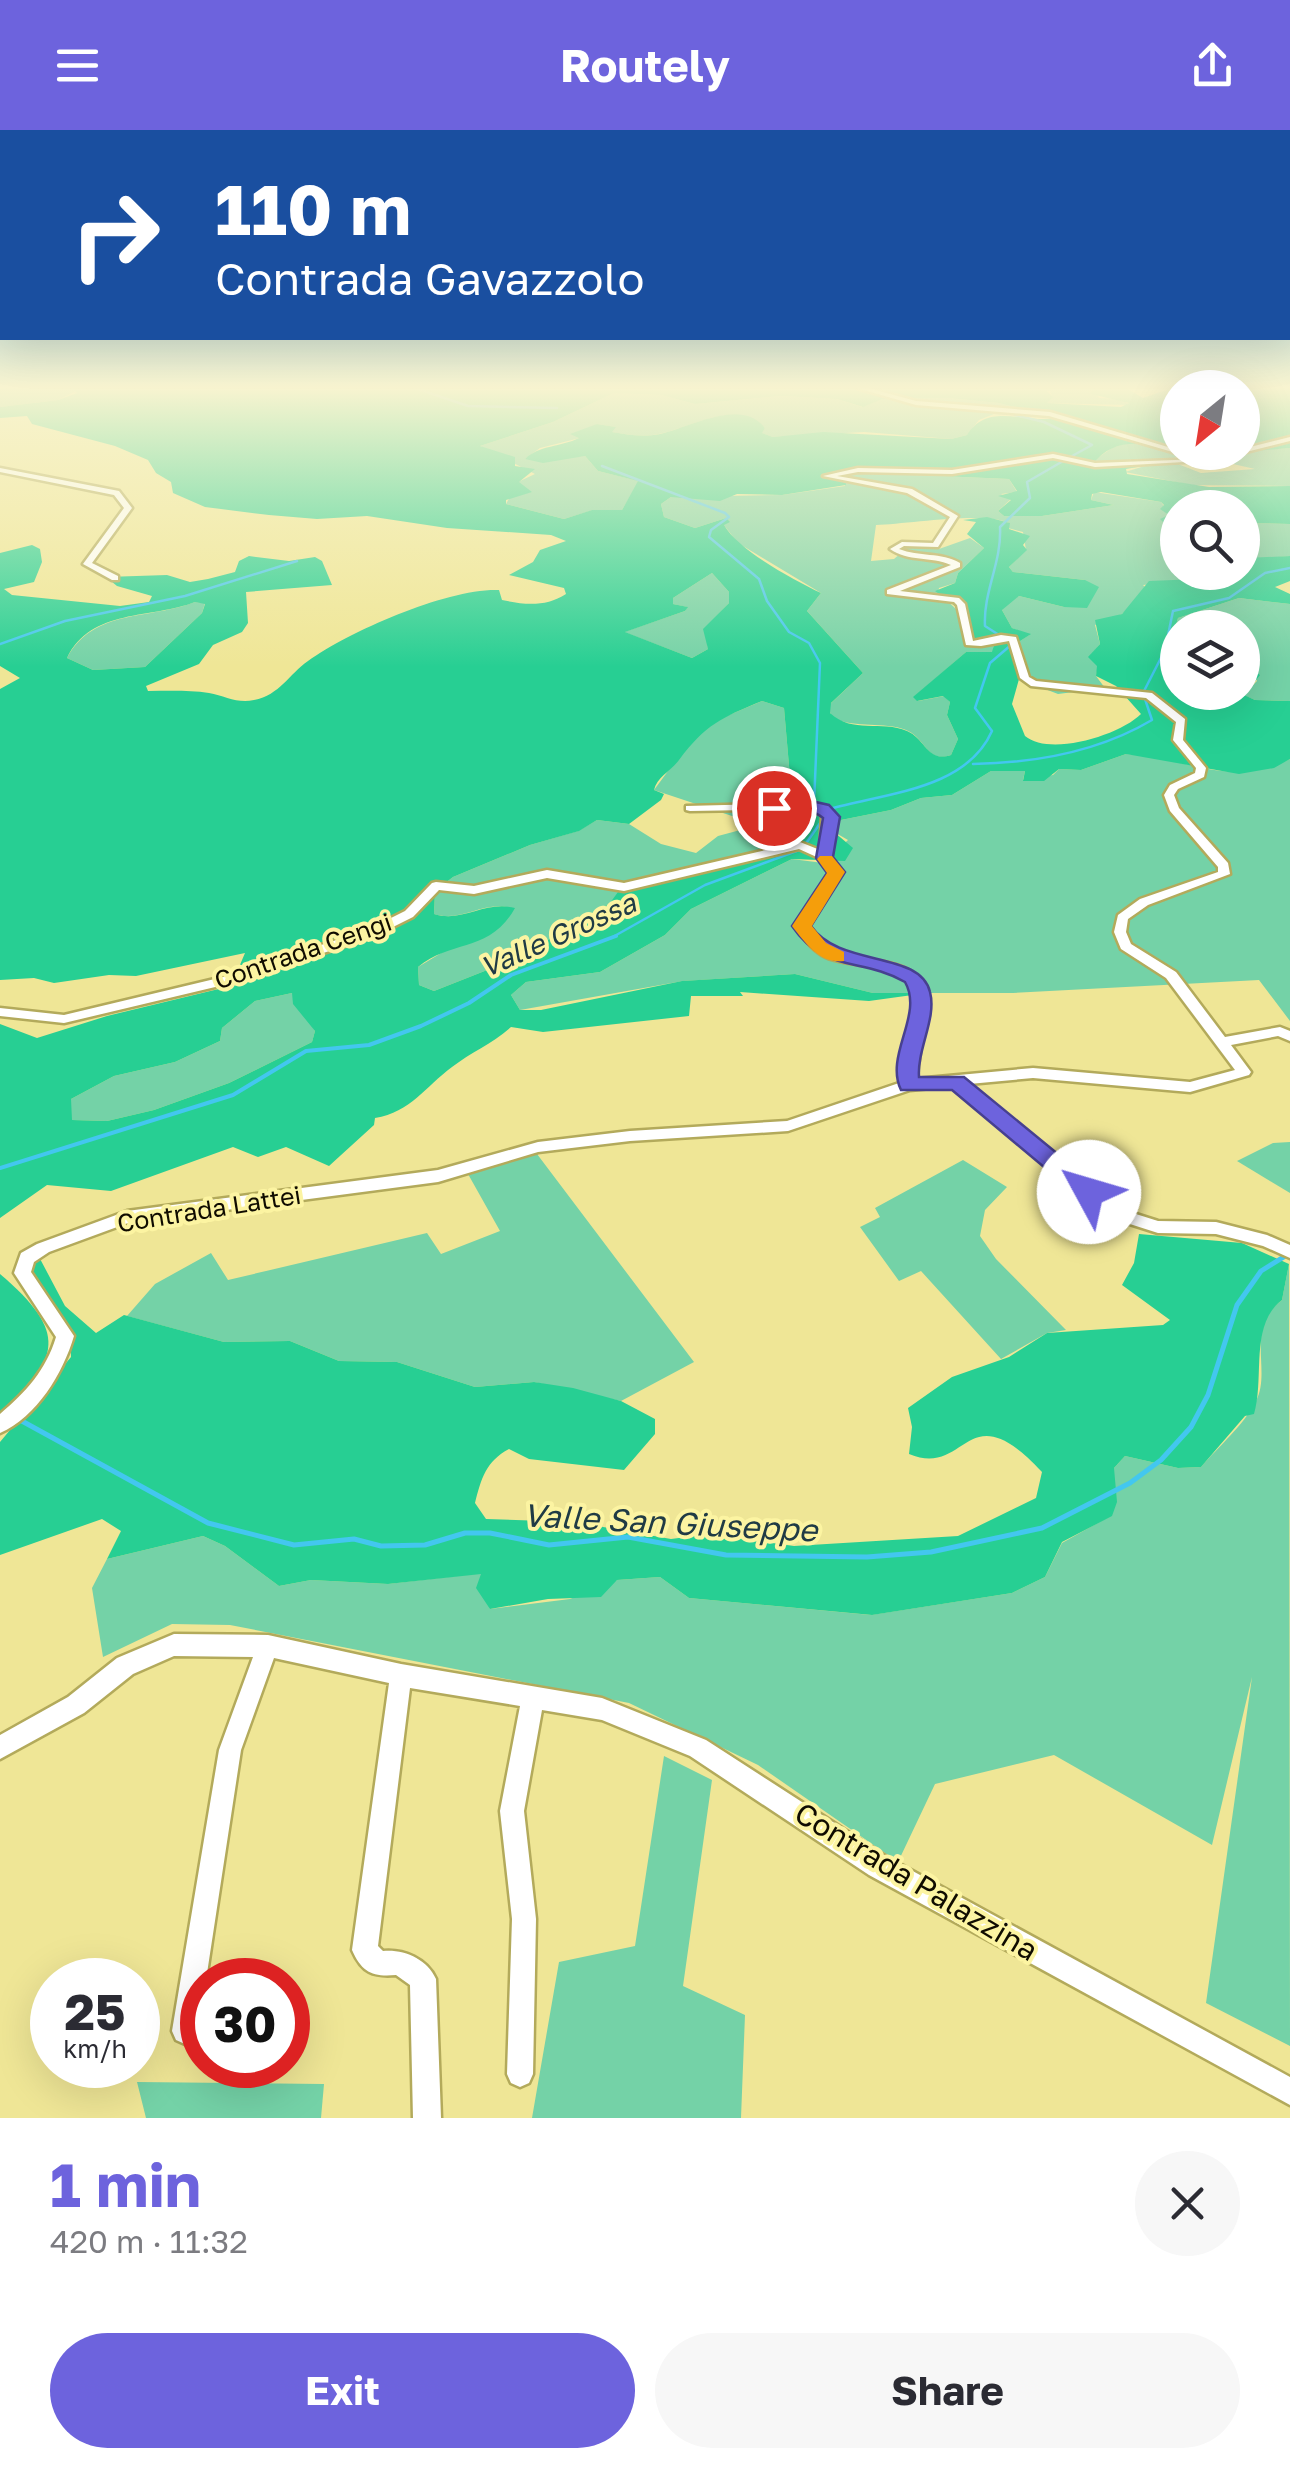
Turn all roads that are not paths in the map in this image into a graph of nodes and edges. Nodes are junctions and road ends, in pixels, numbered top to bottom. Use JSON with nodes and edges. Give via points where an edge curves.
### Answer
{"nodes":[{"id":1,"x":44,"y":481,"type":"edge"},
{"id":2,"x":852,"y":481,"type":"edge"},
{"id":3,"x":114,"y":578,"type":"dead end"},
{"id":4,"x":690,"y":808,"type":"dead end"},
{"id":5,"x":824,"y":858,"type":"junction"},
{"id":6,"x":0,"y":1012,"type":"edge"},
{"id":7,"x":1290,"y":1037,"type":"edge"},
{"id":8,"x":1220,"y":1042,"type":"junction"},
{"id":9,"x":956,"y":1082,"type":"junction"},
{"id":10,"x":909,"y":1085,"type":"junction"},
{"id":11,"x":1290,"y":1252,"type":"edge"},
{"id":12,"x":0,"y":1424,"type":"edge"},
{"id":13,"x":268,"y":1646,"type":"junction"},
{"id":14,"x":400,"y":1675,"type":"junction"},
{"id":15,"x":533,"y":1697,"type":"junction"},
{"id":16,"x":0,"y":1748,"type":"edge"},
{"id":17,"x":197,"y":1958,"type":"edge"},
{"id":18,"x":520,"y":2074,"type":"dead end"},
{"id":19,"x":1290,"y":2092,"type":"edge"},
{"id":20,"x":426,"y":2118,"type":"edge"}],
"edges":[{"from":1,"to":3,"type":"street","via":[[106,490],[124,500],[126,514],[87,564]]},
{"from":2,"to":8,"type":"street","via":[[908,491],[954,516],[935,544],[894,550],[956,565],[890,592],[956,600],[969,644],[1014,639],[1025,678],[1034,684],[1150,695],[1181,721],[1178,740],[1200,775],[1169,796],[1224,874],[1132,908],[1120,932],[1126,946],[1171,975]]},
{"from":4,"to":5,"type":"street","via":[[823,808],[831,817]]},
{"from":5,"to":6,"type":"street","name":"Contrada Cengi","via":[[800,845],[624,887],[547,874],[474,890],[436,886],[409,914],[371,933],[227,980],[64,1019]]},
{"from":5,"to":10,"type":"street","via":[[836,872],[802,926],[833,956],[912,978],[920,1010],[907,1059]]},
{"from":7,"to":8,"type":"street","via":[[1280,1031]]},
{"from":8,"to":9,"type":"street","via":[[1244,1072],[1190,1087],[1033,1073]]},
{"from":9,"to":10,"type":"street"},
{"from":9,"to":11,"type":"street","via":[[1114,1213],[1158,1227],[1216,1228]]},
{"from":10,"to":12,"type":"street","name":"Contrada Lattei","via":[[788,1126],[538,1147],[438,1176],[127,1217],[43,1248],[27,1258],[22,1273],[64,1336],[58,1362],[27,1404]]},
{"from":13,"to":14,"type":"street","name":"Contrada Palazzina"},
{"from":13,"to":16,"type":"street","name":"Contrada Palazzina","via":[[174,1645],[125,1666]]},
{"from":13,"to":17,"type":"street","via":[[230,1750]]},
{"from":14,"to":15,"type":"street","name":"Contrada Palazzina"},
{"from":14,"to":20,"type":"street","via":[[365,1950],[378,1964],[399,1962],[423,1979]]},
{"from":15,"to":18,"type":"street","via":[[512,1811],[524,1919]]},
{"from":15,"to":19,"type":"street","name":"Contrada Palazzina","via":[[602,1709],[698,1748],[878,1866]]}]}
